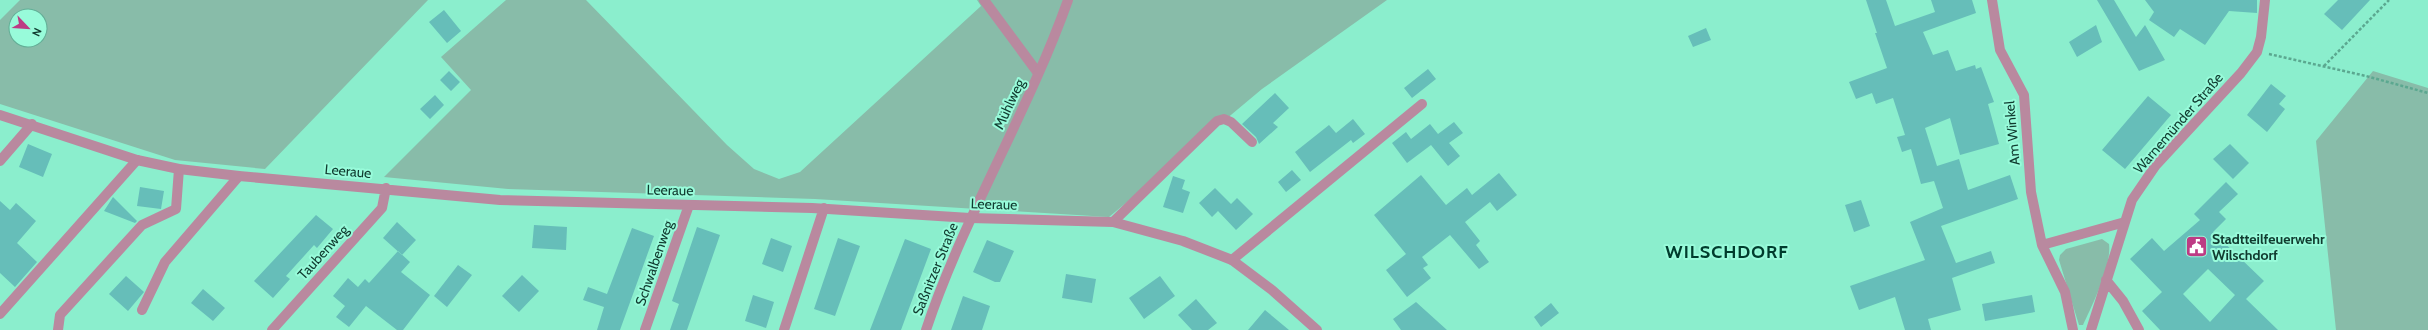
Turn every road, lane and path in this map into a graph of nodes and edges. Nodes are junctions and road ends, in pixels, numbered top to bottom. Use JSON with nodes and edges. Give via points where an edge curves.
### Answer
{"nodes":[{"id":1,"x":984,"y":0,"type":"edge"},
{"id":2,"x":1068,"y":0,"type":"edge"},
{"id":3,"x":1992,"y":0,"type":"edge"},
{"id":4,"x":2265,"y":0,"type":"edge"},
{"id":5,"x":2389,"y":0,"type":"edge"},
{"id":6,"x":2257,"y":52,"type":"junction"},
{"id":7,"x":2324,"y":66,"type":"junction"},
{"id":8,"x":1038,"y":73,"type":"junction"},
{"id":9,"x":2428,"y":93,"type":"edge"},
{"id":10,"x":1422,"y":104,"type":"dead end"},
{"id":11,"x":0,"y":115,"type":"edge"},
{"id":12,"x":32,"y":124,"type":"junction"},
{"id":13,"x":1252,"y":142,"type":"dead end"},
{"id":14,"x":137,"y":160,"type":"junction"},
{"id":15,"x":0,"y":161,"type":"edge"},
{"id":16,"x":178,"y":169,"type":"junction"},
{"id":17,"x":239,"y":176,"type":"junction"},
{"id":18,"x":386,"y":188,"type":"junction"},
{"id":19,"x":689,"y":205,"type":"junction"},
{"id":20,"x":824,"y":208,"type":"junction"},
{"id":21,"x":970,"y":218,"type":"junction"},
{"id":22,"x":1113,"y":222,"type":"junction"},
{"id":23,"x":2125,"y":222,"type":"junction"},
{"id":24,"x":2042,"y":244,"type":"junction"},
{"id":25,"x":1232,"y":260,"type":"junction"},
{"id":26,"x":2106,"y":280,"type":"junction"},
{"id":27,"x":142,"y":310,"type":"dead end"},
{"id":28,"x":0,"y":314,"type":"edge"},
{"id":29,"x":58,"y":330,"type":"edge"},
{"id":30,"x":272,"y":330,"type":"edge"},
{"id":31,"x":645,"y":330,"type":"edge"},
{"id":32,"x":784,"y":330,"type":"edge"},
{"id":33,"x":926,"y":330,"type":"edge"},
{"id":34,"x":1318,"y":330,"type":"edge"},
{"id":35,"x":2073,"y":330,"type":"edge"},
{"id":36,"x":2091,"y":330,"type":"edge"},
{"id":37,"x":2139,"y":330,"type":"edge"}],
"edges":[{"from":1,"to":8,"type":"street"},
{"from":2,"to":8,"type":"street","name":"Mühlweg"},
{"from":3,"to":24,"type":"street","name":"Am Winkel","via":[[2000,50],[2024,95],[2030,192]]},
{"from":4,"to":6,"type":"street"},
{"from":5,"to":7,"type":"path"},
{"from":6,"to":7,"type":"path"},
{"from":6,"to":23,"type":"street","name":"Warnemünder Straße","via":[[2241,73],[2156,165]]},
{"from":7,"to":9,"type":"path"},
{"from":8,"to":21,"type":"street","name":"Mühlweg"},
{"from":10,"to":25,"type":"street"},
{"from":11,"to":12,"type":"street","name":"Leeraue"},
{"from":12,"to":14,"type":"street","name":"Leeraue"},
{"from":12,"to":15,"type":"street"},
{"from":13,"to":22,"type":"street","via":[[1231,122],[1224,119],[1217,121]]},
{"from":14,"to":16,"type":"street","name":"Leeraue"},
{"from":14,"to":28,"type":"street"},
{"from":16,"to":17,"type":"street","name":"Leeraue"},
{"from":16,"to":29,"type":"street","via":[[176,209],[142,225],[60,315]]},
{"from":17,"to":18,"type":"street","name":"Leeraue"},
{"from":17,"to":27,"type":"street","via":[[165,262]]},
{"from":18,"to":19,"type":"street","name":"Leeraue","via":[[500,200]]},
{"from":18,"to":30,"type":"street","name":"Taubenweg","via":[[382,208]]},
{"from":19,"to":20,"type":"street","name":"Leeraue"},
{"from":19,"to":31,"type":"street","name":"Schwalbenweg"},
{"from":20,"to":21,"type":"street","name":"Leeraue"},
{"from":20,"to":32,"type":"street"},
{"from":21,"to":22,"type":"street","name":"Leeraue"},
{"from":21,"to":33,"type":"street","name":"Saßnitzer Straße"},
{"from":22,"to":25,"type":"street","name":"Leeraue","via":[[1183,240]]},
{"from":23,"to":24,"type":"street"},
{"from":23,"to":26,"type":"street","name":"Warnemünder Straße"},
{"from":24,"to":35,"type":"street","name":"Am Winkel","via":[[2065,292]]},
{"from":25,"to":34,"type":"street","name":"Leeraue"},
{"from":26,"to":36,"type":"street","name":"Warnemünder Straße"},
{"from":26,"to":37,"type":"street","via":[[2133,310]]}]}
